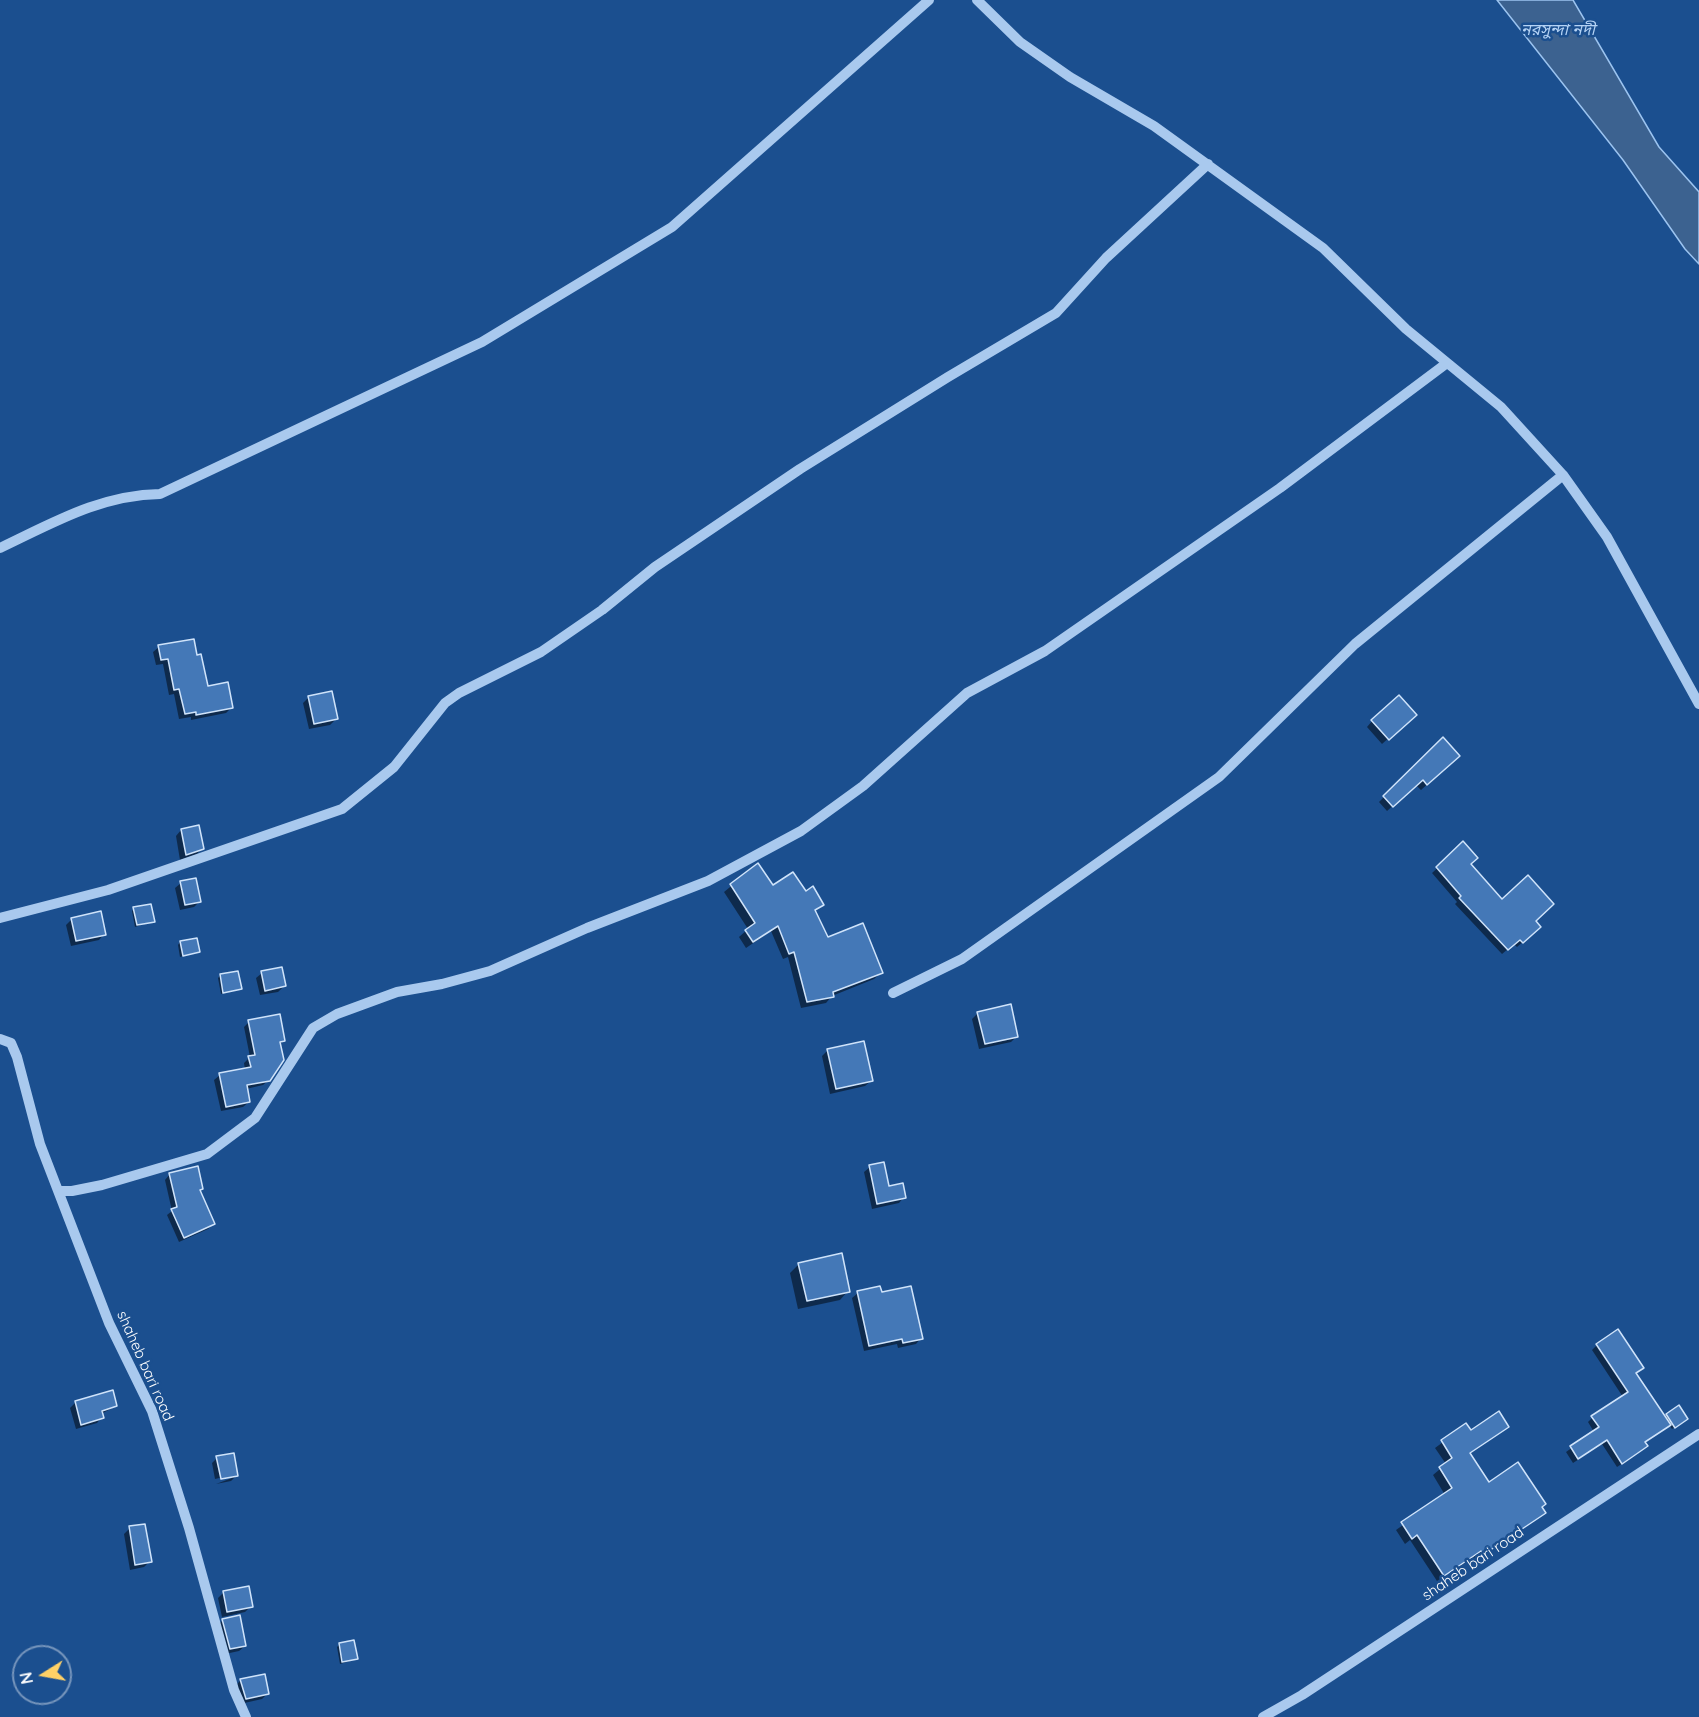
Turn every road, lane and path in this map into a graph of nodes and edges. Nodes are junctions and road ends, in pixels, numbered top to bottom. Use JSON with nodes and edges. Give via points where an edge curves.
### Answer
{"nodes":[{"id":1,"x":929,"y":0,"type":"edge"},
{"id":2,"x":976,"y":0,"type":"edge"},
{"id":3,"x":1208,"y":164,"type":"junction"},
{"id":4,"x":1447,"y":363,"type":"junction"},
{"id":5,"x":1563,"y":475,"type":"junction"},
{"id":6,"x":0,"y":548,"type":"edge"},
{"id":7,"x":1699,"y":704,"type":"edge"},
{"id":8,"x":0,"y":918,"type":"edge"},
{"id":9,"x":893,"y":993,"type":"dead end"},
{"id":10,"x":0,"y":1039,"type":"edge"},
{"id":11,"x":59,"y":1191,"type":"junction"},
{"id":12,"x":1699,"y":1434,"type":"edge"},
{"id":13,"x":246,"y":1717,"type":"edge"},
{"id":14,"x":1263,"y":1717,"type":"edge"}],
"edges":[{"from":1,"to":6,"type":"street","via":[[672,227],[482,342],[160,494],[97,502]]},
{"from":2,"to":3,"type":"street","via":[[1020,42],[1155,126]]},
{"from":3,"to":4,"type":"street","via":[[1323,248]]},
{"from":3,"to":8,"type":"street","via":[[1106,258],[1056,313],[800,470],[655,567],[541,652],[459,693],[445,704],[394,767],[342,809],[108,890]]},
{"from":4,"to":5,"type":"street","via":[[1501,407]]},
{"from":4,"to":11,"type":"street","via":[[1280,488],[1055,645],[967,693],[863,786],[801,831],[708,881],[490,971],[397,992],[336,1014],[313,1028],[255,1118],[207,1154],[102,1185]]},
{"from":5,"to":7,"type":"street","via":[[1607,537]]},
{"from":5,"to":9,"type":"street","via":[[1355,644],[1219,777],[962,959]]},
{"from":10,"to":11,"type":"street","name":"shaheb bari road","via":[[11,1042],[17,1057],[40,1144]]},
{"from":11,"to":13,"type":"street","name":"shaheb bari road","via":[[109,1323],[152,1411],[234,1690]]},
{"from":12,"to":14,"type":"street","name":"shaheb bari road"}]}
